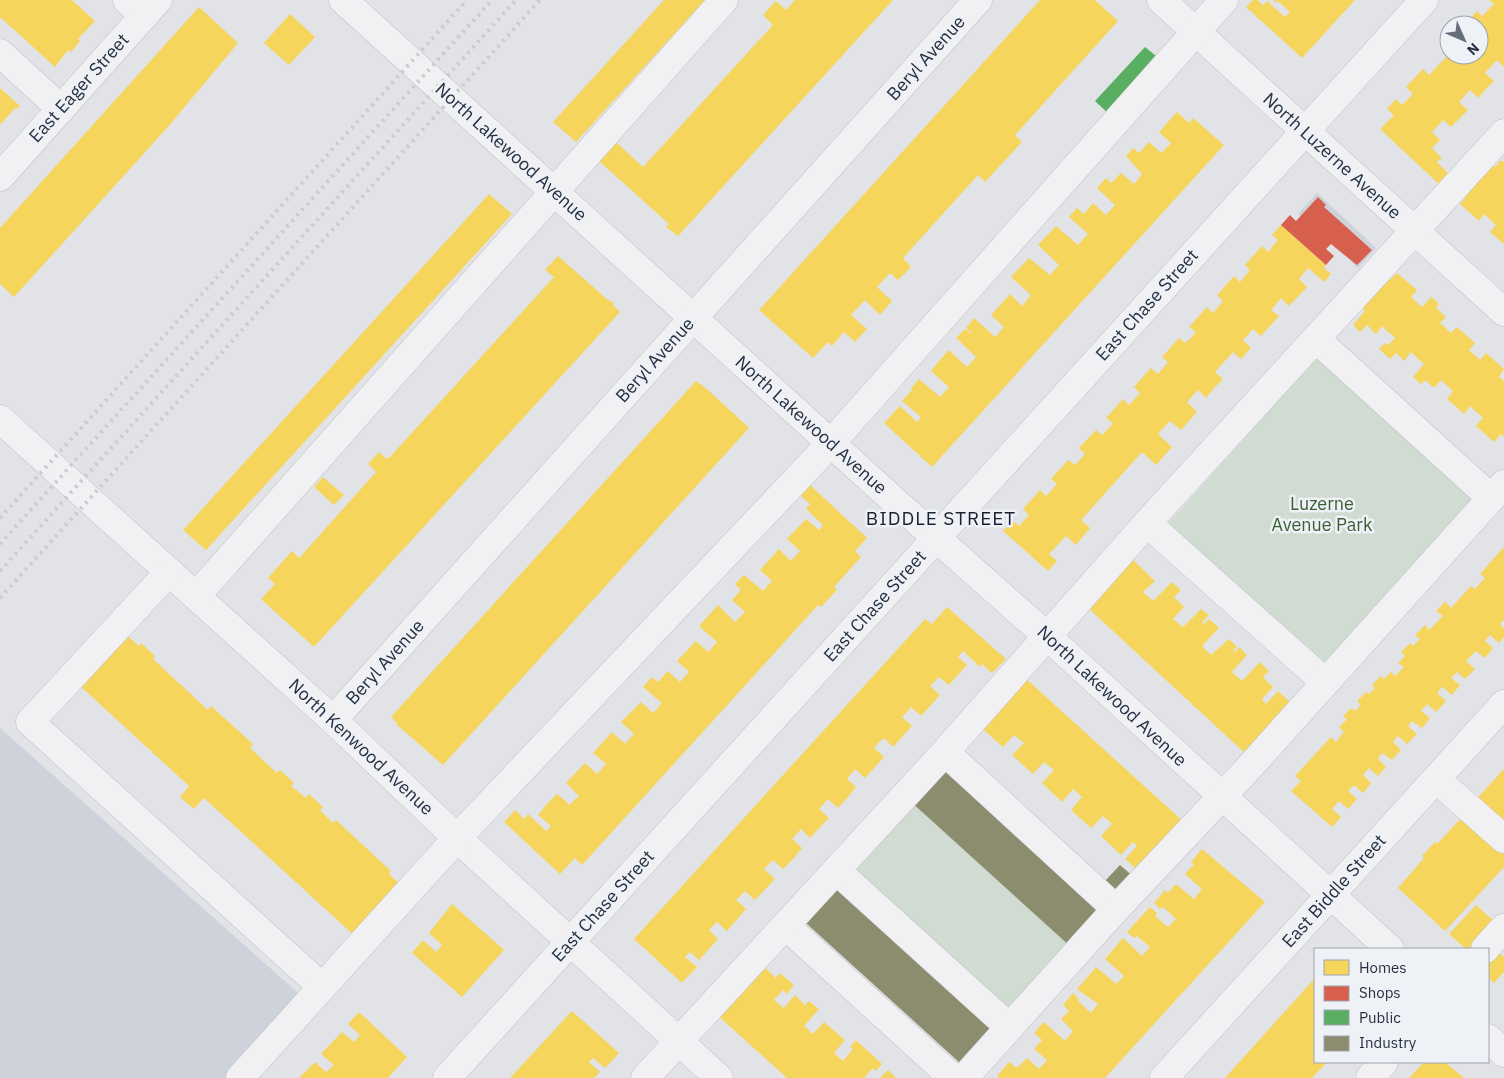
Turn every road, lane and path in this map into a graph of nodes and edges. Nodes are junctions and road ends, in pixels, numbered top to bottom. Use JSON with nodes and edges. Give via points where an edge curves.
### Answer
{"nodes":[{"id":1,"x":343,"y":0,"type":"edge"},
{"id":2,"x":724,"y":0,"type":"edge"},
{"id":3,"x":978,"y":0,"type":"edge"},
{"id":4,"x":1161,"y":0,"type":"edge"},
{"id":5,"x":1224,"y":0,"type":"edge"},
{"id":6,"x":1424,"y":0,"type":"edge"},
{"id":7,"x":143,"y":5,"type":"edge"},
{"id":8,"x":1196,"y":31,"type":"junction"},
{"id":9,"x":0,"y":53,"type":"edge"},
{"id":10,"x":61,"y":109,"type":"junction"},
{"id":11,"x":1305,"y":131,"type":"junction"},
{"id":12,"x":1504,"y":133,"type":"edge"},
{"id":13,"x":0,"y":176,"type":"edge"},
{"id":14,"x":553,"y":191,"type":"junction"},
{"id":15,"x":1415,"y":230,"type":"junction"},
{"id":16,"x":1504,"y":312,"type":"edge"},
{"id":17,"x":693,"y":318,"type":"junction"},
{"id":18,"x":1316,"y":339,"type":"junction"},
{"id":19,"x":0,"y":419,"type":"edge"},
{"id":20,"x":831,"y":443,"type":"junction"},
{"id":21,"x":1498,"y":491,"type":"edge"},
{"id":22,"x":1147,"y":523,"type":"junction"},
{"id":23,"x":936,"y":538,"type":"junction"},
{"id":24,"x":169,"y":572,"type":"junction"},
{"id":25,"x":196,"y":596,"type":"junction"},
{"id":26,"x":1048,"y":637,"type":"junction"},
{"id":27,"x":1325,"y":682,"type":"junction"},
{"id":28,"x":1504,"y":704,"type":"edge"},
{"id":29,"x":333,"y":720,"type":"junction"},
{"id":30,"x":945,"y":752,"type":"junction"},
{"id":31,"x":1436,"y":779,"type":"junction"},
{"id":32,"x":1222,"y":797,"type":"junction"},
{"id":33,"x":457,"y":838,"type":"junction"},
{"id":34,"x":1504,"y":839,"type":"edge"},
{"id":35,"x":837,"y":871,"type":"junction"},
{"id":36,"x":1330,"y":895,"type":"junction"},
{"id":37,"x":1116,"y":909,"type":"junction"},
{"id":38,"x":786,"y":926,"type":"junction"},
{"id":39,"x":1504,"y":928,"type":"edge"},
{"id":40,"x":570,"y":942,"type":"junction"},
{"id":41,"x":1389,"y":948,"type":"edge"},
{"id":42,"x":1486,"y":948,"type":"edge"},
{"id":43,"x":322,"y":987,"type":"junction"},
{"id":44,"x":1009,"y":1027,"type":"junction"},
{"id":45,"x":1489,"y":1039,"type":"edge"},
{"id":46,"x":678,"y":1041,"type":"junction"},
{"id":47,"x":1504,"y":1053,"type":"edge"},
{"id":48,"x":1383,"y":1063,"type":"edge"},
{"id":49,"x":240,"y":1078,"type":"edge"},
{"id":50,"x":447,"y":1078,"type":"edge"},
{"id":51,"x":645,"y":1078,"type":"edge"},
{"id":52,"x":719,"y":1078,"type":"edge"},
{"id":53,"x":953,"y":1078,"type":"edge"},
{"id":54,"x":964,"y":1078,"type":"edge"},
{"id":55,"x":1164,"y":1078,"type":"edge"},
{"id":56,"x":1370,"y":1078,"type":"edge"}],
"edges":[{"from":1,"to":14,"type":"street","name":"North Lakewood Avenue"},
{"from":2,"to":14,"type":"street"},
{"from":3,"to":17,"type":"street","name":"Beryl Avenue"},
{"from":4,"to":8,"type":"street","name":"North Luzerne Avenue"},
{"from":5,"to":8,"type":"street"},
{"from":6,"to":11,"type":"street","name":"East Chase Street"},
{"from":7,"to":10,"type":"street","name":"East Eager Street"},
{"from":8,"to":11,"type":"street","name":"North Luzerne Avenue"},
{"from":8,"to":20,"type":"street"},
{"from":9,"to":10,"type":"street"},
{"from":10,"to":13,"type":"street","name":"East Eager Street"},
{"from":11,"to":15,"type":"street","name":"North Luzerne Avenue"},
{"from":11,"to":23,"type":"street","name":"East Chase Street"},
{"from":12,"to":15,"type":"street"},
{"from":14,"to":17,"type":"street","name":"North Lakewood Avenue"},
{"from":14,"to":25,"type":"street"},
{"from":15,"to":16,"type":"street","name":"North Luzerne Avenue"},
{"from":15,"to":18,"type":"street"},
{"from":17,"to":20,"type":"street","name":"North Lakewood Avenue"},
{"from":17,"to":29,"type":"street","name":"Beryl Avenue"},
{"from":18,"to":21,"type":"street"},
{"from":18,"to":22,"type":"street"},
{"from":19,"to":24,"type":"street","name":"North Kenwood Avenue"},
{"from":20,"to":23,"type":"street","name":"North Lakewood Avenue"},
{"from":20,"to":33,"type":"street"},
{"from":21,"to":27,"type":"street"},
{"from":22,"to":26,"type":"street"},
{"from":22,"to":27,"type":"street"},
{"from":23,"to":26,"type":"street","name":"North Lakewood Avenue"},
{"from":23,"to":40,"type":"street","name":"East Chase Street"},
{"from":24,"to":25,"type":"street","name":"North Kenwood Avenue"},
{"from":24,"to":43,"type":"street","via":[[30,722]]},
{"from":25,"to":29,"type":"street","name":"North Kenwood Avenue"},
{"from":26,"to":30,"type":"street"},
{"from":26,"to":32,"type":"street","name":"North Lakewood Avenue"},
{"from":27,"to":32,"type":"street"},
{"from":28,"to":31,"type":"street","name":"East Biddle Street"},
{"from":29,"to":33,"type":"street","name":"North Kenwood Avenue"},
{"from":30,"to":35,"type":"street"},
{"from":30,"to":37,"type":"street"},
{"from":31,"to":34,"type":"street"},
{"from":31,"to":36,"type":"street","name":"East Biddle Street"},
{"from":32,"to":36,"type":"street","name":"North Lakewood Avenue"},
{"from":32,"to":37,"type":"street"},
{"from":33,"to":40,"type":"street","name":"North Kenwood Avenue"},
{"from":33,"to":43,"type":"street"},
{"from":35,"to":38,"type":"street"},
{"from":35,"to":44,"type":"street"},
{"from":36,"to":41,"type":"street","name":"North Lakewood Avenue"},
{"from":36,"to":55,"type":"street","name":"East Biddle Street"},
{"from":37,"to":44,"type":"street"},
{"from":38,"to":46,"type":"street"},
{"from":38,"to":53,"type":"street"},
{"from":39,"to":42,"type":"street"},
{"from":40,"to":46,"type":"street","name":"North Kenwood Avenue"},
{"from":40,"to":50,"type":"street","name":"East Chase Street"},
{"from":43,"to":49,"type":"street"},
{"from":44,"to":54,"type":"street"},
{"from":45,"to":47,"type":"street"},
{"from":46,"to":51,"type":"street"},
{"from":46,"to":52,"type":"street","name":"North Kenwood Avenue"},
{"from":48,"to":56,"type":"street"}]}
